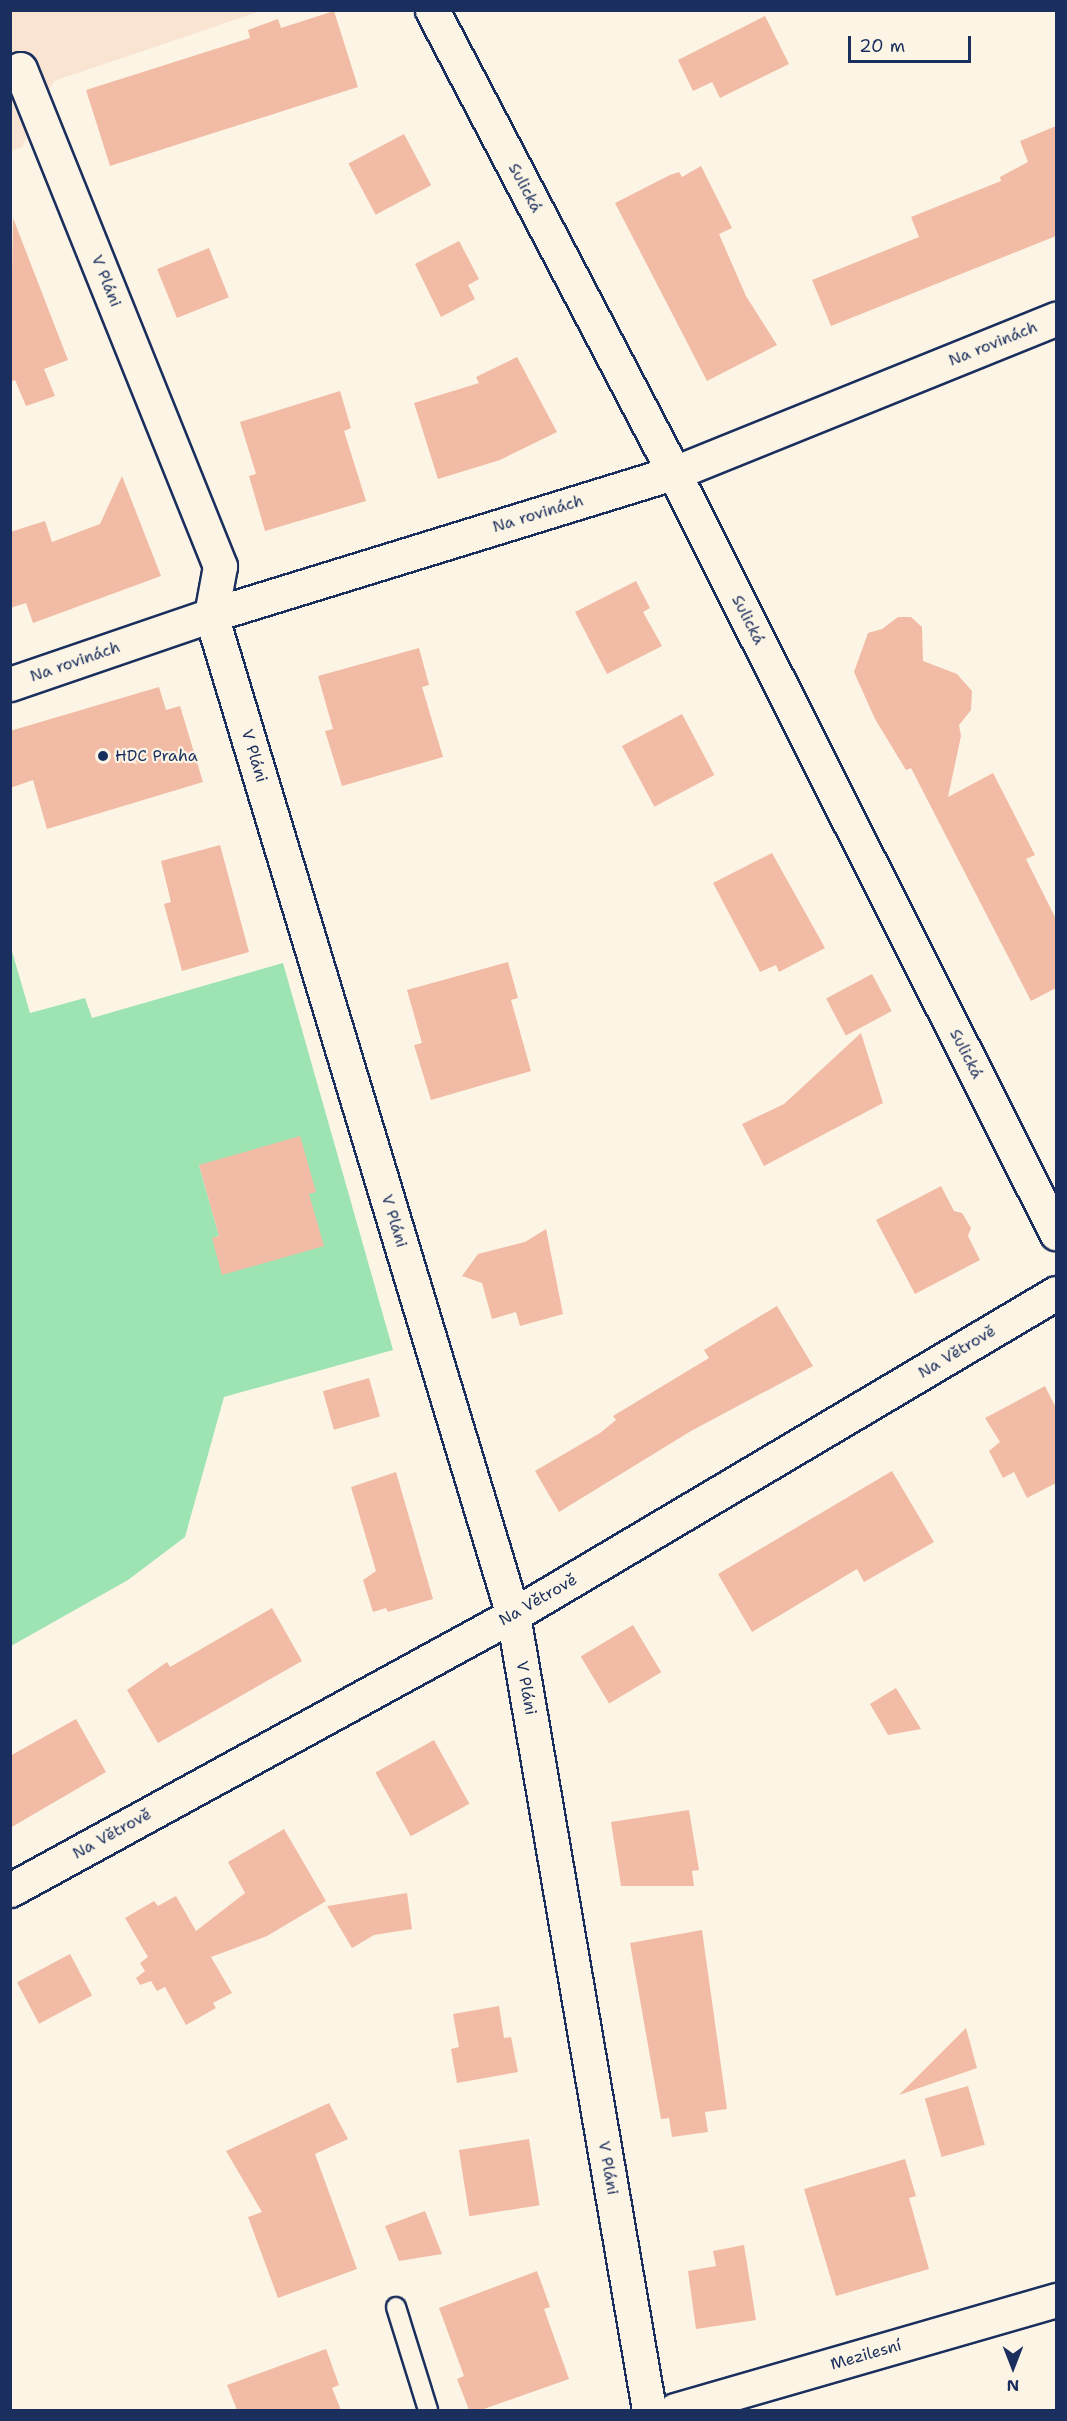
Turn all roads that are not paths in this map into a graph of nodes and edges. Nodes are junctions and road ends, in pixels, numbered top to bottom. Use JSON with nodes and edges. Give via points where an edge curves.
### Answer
{"nodes":[{"id":1,"x":432,"y":10,"type":"edge"},
{"id":2,"x":20,"y":69,"type":"dead end"},
{"id":3,"x":1056,"y":319,"type":"edge"},
{"id":4,"x":674,"y":473,"type":"junction"},
{"id":5,"x":212,"y":615,"type":"junction"},
{"id":6,"x":10,"y":684,"type":"edge"},
{"id":7,"x":1056,"y":1233,"type":"edge"},
{"id":8,"x":1056,"y":1293,"type":"edge"},
{"id":9,"x":513,"y":1615,"type":"junction"},
{"id":10,"x":10,"y":1890,"type":"edge"},
{"id":11,"x":1056,"y":2300,"type":"edge"},
{"id":12,"x":396,"y":2307,"type":"dead end"},
{"id":13,"x":428,"y":2410,"type":"edge"},
{"id":14,"x":649,"y":2410,"type":"edge"},
{"id":15,"x":675,"y":2410,"type":"edge"}],
"edges":[{"from":1,"to":4,"type":"street","name":"Sulická"},
{"from":2,"to":5,"type":"street","name":"V Pláni","via":[[220,566]]},
{"from":3,"to":4,"type":"street","name":"Na rovinách"},
{"from":4,"to":5,"type":"street","name":"Na rovinách"},
{"from":4,"to":7,"type":"street","name":"Sulická"},
{"from":5,"to":6,"type":"street","name":"Na rovinách"},
{"from":5,"to":9,"type":"street","name":"V Pláni"},
{"from":8,"to":9,"type":"street","name":"Na Větrově"},
{"from":9,"to":10,"type":"street","name":"Na Větrově"},
{"from":9,"to":14,"type":"street","name":"V Pláni"},
{"from":11,"to":15,"type":"street","name":"Mezilesní"},
{"from":12,"to":13,"type":"lane"}]}
